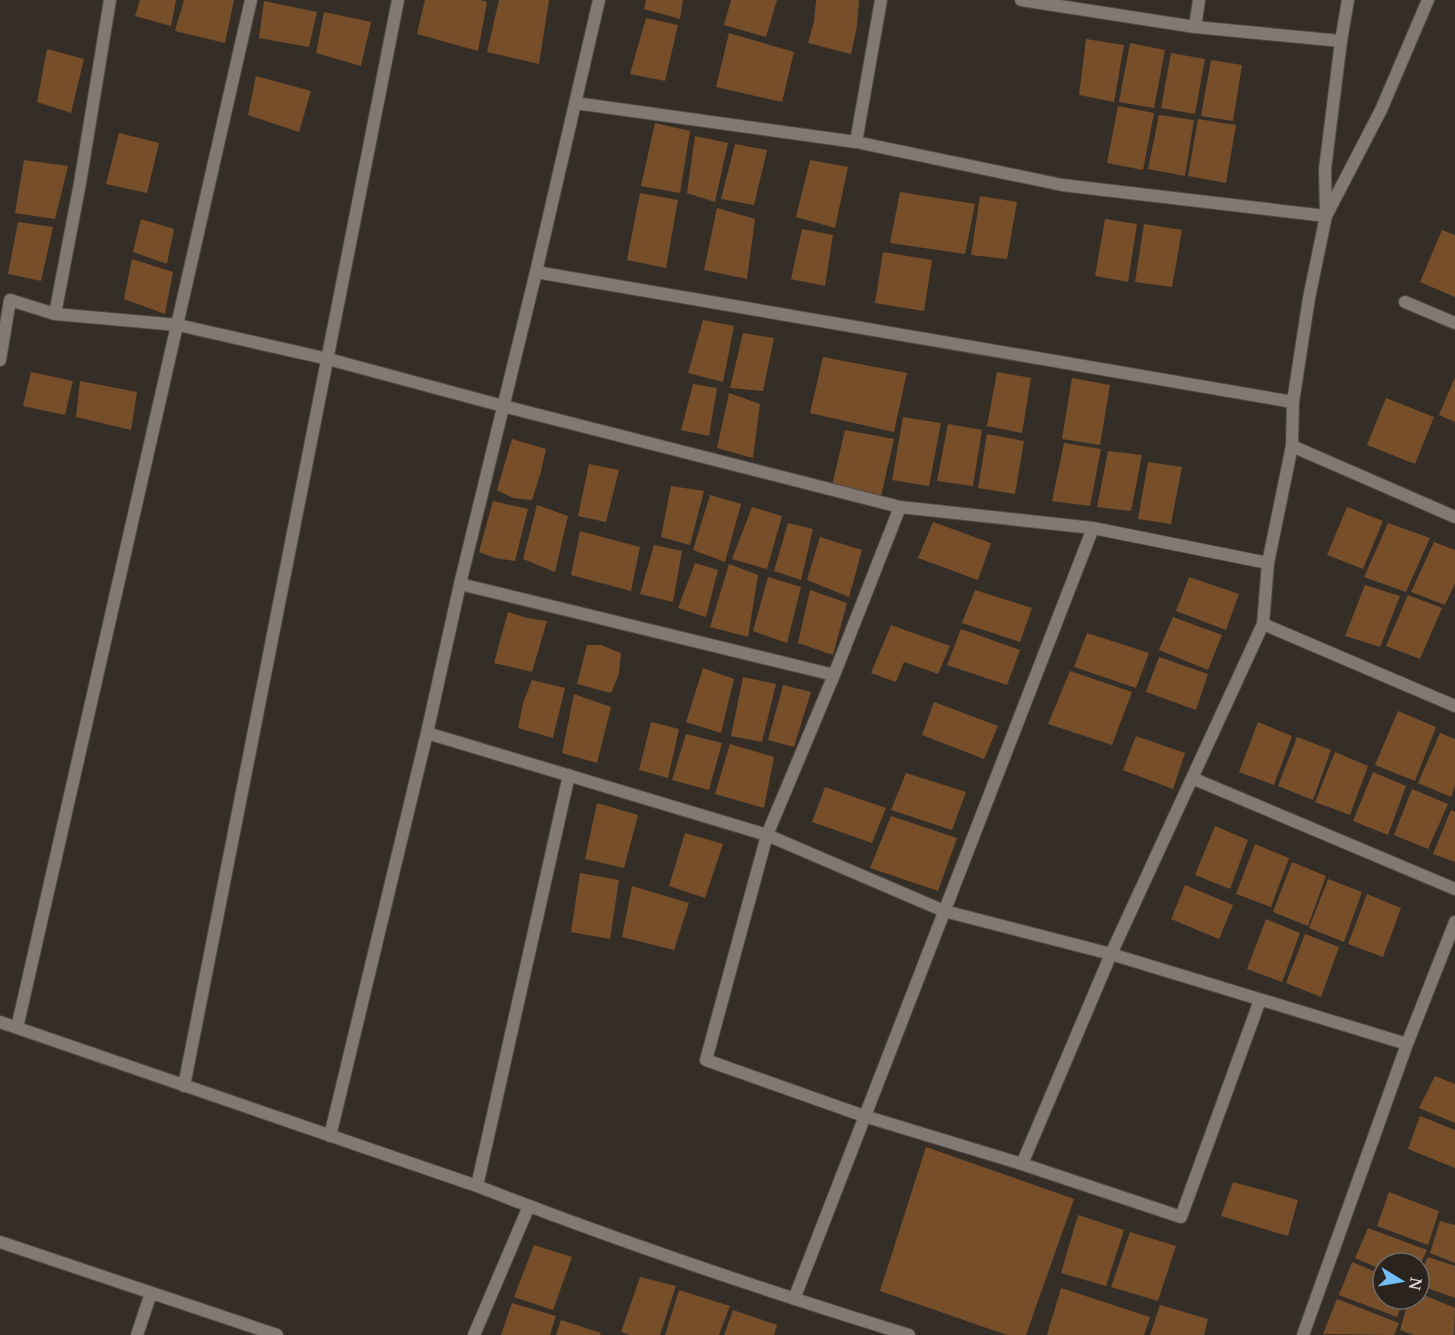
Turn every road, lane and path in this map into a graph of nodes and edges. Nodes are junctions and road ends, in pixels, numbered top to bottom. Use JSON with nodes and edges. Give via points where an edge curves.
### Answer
{"nodes":[{"id":1,"x":111,"y":0,"type":"edge"},
{"id":2,"x":251,"y":0,"type":"edge"},
{"id":3,"x":398,"y":0,"type":"edge"},
{"id":4,"x":599,"y":0,"type":"edge"},
{"id":5,"x":881,"y":0,"type":"edge"},
{"id":6,"x":1021,"y":0,"type":"edge"},
{"id":7,"x":1199,"y":0,"type":"edge"},
{"id":8,"x":1348,"y":0,"type":"edge"},
{"id":9,"x":1428,"y":0,"type":"edge"},
{"id":10,"x":1046,"y":2,"type":"edge"},
{"id":11,"x":1195,"y":27,"type":"junction"},
{"id":12,"x":1341,"y":41,"type":"junction"},
{"id":13,"x":575,"y":103,"type":"junction"},
{"id":14,"x":856,"y":142,"type":"junction"},
{"id":15,"x":1326,"y":216,"type":"junction"},
{"id":16,"x":536,"y":272,"type":"junction"},
{"id":17,"x":5,"y":299,"type":"edge"},
{"id":18,"x":1405,"y":302,"type":"dead end"},
{"id":19,"x":55,"y":314,"type":"junction"},
{"id":20,"x":1455,"y":323,"type":"edge"},
{"id":21,"x":178,"y":325,"type":"junction"},
{"id":22,"x":328,"y":359,"type":"junction"},
{"id":23,"x":0,"y":360,"type":"edge"},
{"id":24,"x":1293,"y":402,"type":"junction"},
{"id":25,"x":503,"y":406,"type":"junction"},
{"id":26,"x":1292,"y":446,"type":"junction"},
{"id":27,"x":900,"y":507,"type":"junction"},
{"id":28,"x":1455,"y":517,"type":"edge"},
{"id":29,"x":1093,"y":528,"type":"junction"},
{"id":30,"x":1268,"y":563,"type":"junction"},
{"id":31,"x":460,"y":585,"type":"junction"},
{"id":32,"x":1263,"y":624,"type":"junction"},
{"id":33,"x":834,"y":675,"type":"junction"},
{"id":34,"x":1455,"y":706,"type":"edge"},
{"id":35,"x":427,"y":733,"type":"junction"},
{"id":36,"x":569,"y":775,"type":"junction"},
{"id":37,"x":1192,"y":778,"type":"junction"},
{"id":38,"x":767,"y":835,"type":"junction"},
{"id":39,"x":1455,"y":889,"type":"edge"},
{"id":40,"x":944,"y":912,"type":"junction"},
{"id":41,"x":1455,"y":922,"type":"edge"},
{"id":42,"x":1111,"y":954,"type":"junction"},
{"id":43,"x":1260,"y":1000,"type":"junction"},
{"id":44,"x":0,"y":1022,"type":"edge"},
{"id":45,"x":17,"y":1028,"type":"junction"},
{"id":46,"x":1407,"y":1044,"type":"junction"},
{"id":47,"x":184,"y":1086,"type":"junction"},
{"id":48,"x":864,"y":1116,"type":"junction"},
{"id":49,"x":330,"y":1136,"type":"junction"},
{"id":50,"x":1022,"y":1164,"type":"junction"},
{"id":51,"x":477,"y":1186,"type":"junction"},
{"id":52,"x":529,"y":1206,"type":"junction"},
{"id":53,"x":0,"y":1242,"type":"edge"},
{"id":54,"x":151,"y":1293,"type":"junction"},
{"id":55,"x":794,"y":1299,"type":"junction"},
{"id":56,"x":137,"y":1335,"type":"edge"},
{"id":57,"x":277,"y":1335,"type":"edge"},
{"id":58,"x":474,"y":1335,"type":"edge"},
{"id":59,"x":909,"y":1335,"type":"edge"},
{"id":60,"x":1303,"y":1335,"type":"edge"}],
"edges":[{"from":1,"to":19,"type":"street"},
{"from":2,"to":21,"type":"street"},
{"from":3,"to":22,"type":"street"},
{"from":4,"to":13,"type":"street"},
{"from":5,"to":14,"type":"street"},
{"from":6,"to":10,"type":"street"},
{"from":7,"to":11,"type":"street"},
{"from":8,"to":12,"type":"street"},
{"from":9,"to":15,"type":"street","via":[[1381,110]]},
{"from":10,"to":11,"type":"street"},
{"from":11,"to":12,"type":"street"},
{"from":12,"to":15,"type":"street","via":[[1325,169]]},
{"from":13,"to":14,"type":"street"},
{"from":13,"to":16,"type":"street"},
{"from":14,"to":15,"type":"street","via":[[1062,185]]},
{"from":15,"to":24,"type":"street"},
{"from":16,"to":24,"type":"street"},
{"from":16,"to":25,"type":"street"},
{"from":17,"to":19,"type":"street"},
{"from":17,"to":23,"type":"street"},
{"from":18,"to":20,"type":"street"},
{"from":19,"to":21,"type":"street"},
{"from":21,"to":22,"type":"street"},
{"from":21,"to":45,"type":"street"},
{"from":22,"to":25,"type":"street"},
{"from":22,"to":47,"type":"street"},
{"from":24,"to":26,"type":"street"},
{"from":25,"to":27,"type":"street"},
{"from":25,"to":31,"type":"street"},
{"from":26,"to":28,"type":"street"},
{"from":26,"to":30,"type":"street"},
{"from":27,"to":29,"type":"street"},
{"from":27,"to":33,"type":"street"},
{"from":29,"to":30,"type":"street"},
{"from":29,"to":40,"type":"street"},
{"from":30,"to":32,"type":"street"},
{"from":31,"to":33,"type":"street"},
{"from":31,"to":35,"type":"street"},
{"from":32,"to":34,"type":"street"},
{"from":32,"to":37,"type":"street"},
{"from":33,"to":38,"type":"street"},
{"from":35,"to":36,"type":"street"},
{"from":35,"to":49,"type":"street"},
{"from":36,"to":38,"type":"street"},
{"from":36,"to":51,"type":"street"},
{"from":37,"to":39,"type":"street"},
{"from":37,"to":42,"type":"street"},
{"from":38,"to":40,"type":"street"},
{"from":38,"to":48,"type":"street","via":[[706,1060]]},
{"from":40,"to":42,"type":"street"},
{"from":40,"to":48,"type":"street"},
{"from":41,"to":46,"type":"street"},
{"from":42,"to":43,"type":"street"},
{"from":42,"to":50,"type":"street"},
{"from":43,"to":46,"type":"street"},
{"from":43,"to":50,"type":"street","via":[[1181,1217]]},
{"from":44,"to":45,"type":"street"},
{"from":45,"to":47,"type":"street"},
{"from":46,"to":60,"type":"street"},
{"from":47,"to":49,"type":"street"},
{"from":48,"to":50,"type":"street"},
{"from":48,"to":55,"type":"street"},
{"from":49,"to":51,"type":"street"},
{"from":51,"to":52,"type":"street"},
{"from":52,"to":55,"type":"street"},
{"from":52,"to":58,"type":"street"},
{"from":53,"to":54,"type":"street"},
{"from":54,"to":56,"type":"street"},
{"from":54,"to":57,"type":"street"},
{"from":55,"to":59,"type":"street"}]}
